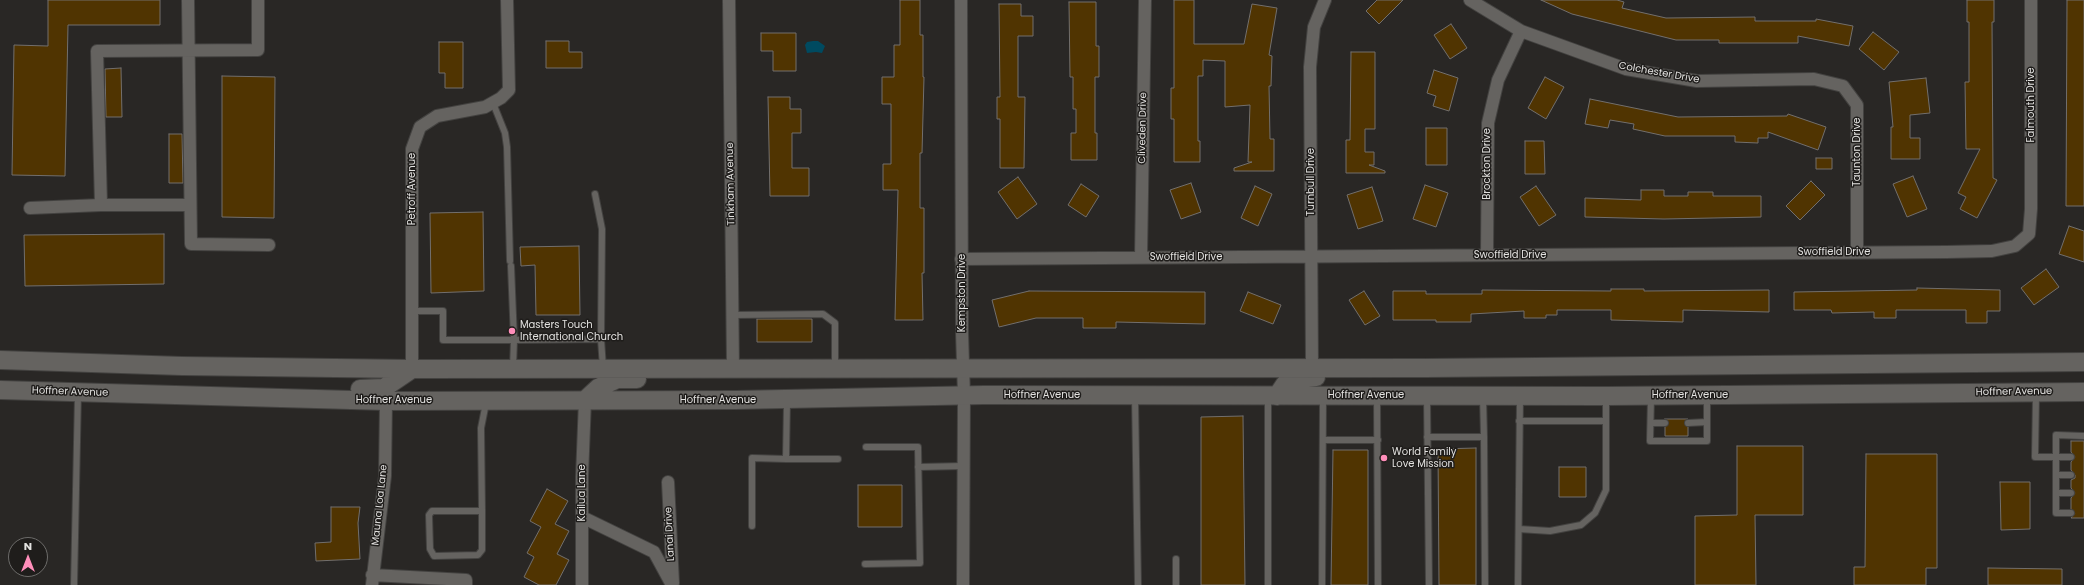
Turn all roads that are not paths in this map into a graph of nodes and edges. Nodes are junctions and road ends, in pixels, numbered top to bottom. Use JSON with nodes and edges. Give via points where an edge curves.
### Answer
{"nodes":[{"id":1,"x":188,"y":0,"type":"edge"},
{"id":2,"x":258,"y":0,"type":"edge"},
{"id":3,"x":508,"y":0,"type":"edge"},
{"id":4,"x":729,"y":0,"type":"edge"},
{"id":5,"x":961,"y":0,"type":"edge"},
{"id":6,"x":1145,"y":0,"type":"edge"},
{"id":7,"x":1325,"y":0,"type":"edge"},
{"id":8,"x":1470,"y":0,"type":"edge"},
{"id":9,"x":2031,"y":0,"type":"edge"},
{"id":10,"x":1520,"y":31,"type":"junction"},
{"id":11,"x":189,"y":50,"type":"junction"},
{"id":12,"x":1814,"y":79,"type":"joint"},
{"id":13,"x":492,"y":103,"type":"junction"},
{"id":14,"x":595,"y":194,"type":"dead end"},
{"id":15,"x":101,"y":205,"type":"junction"},
{"id":16,"x":190,"y":205,"type":"junction"},
{"id":17,"x":30,"y":208,"type":"dead end"},
{"id":18,"x":2031,"y":209,"type":"joint"},
{"id":19,"x":269,"y":245,"type":"dead end"},
{"id":20,"x":1857,"y":252,"type":"junction"},
{"id":21,"x":1487,"y":254,"type":"junction"},
{"id":22,"x":1311,"y":256,"type":"junction"},
{"id":23,"x":1141,"y":257,"type":"junction"},
{"id":24,"x":961,"y":259,"type":"junction"},
{"id":25,"x":412,"y":311,"type":"junction"},
{"id":26,"x":733,"y":315,"type":"junction"},
{"id":27,"x":601,"y":339,"type":"junction"},
{"id":28,"x":514,"y":340,"type":"junction"},
{"id":29,"x":0,"y":360,"type":"edge"},
{"id":30,"x":2084,"y":362,"type":"edge"},
{"id":31,"x":1312,"y":367,"type":"junction"},
{"id":32,"x":1476,"y":367,"type":"junction"},
{"id":33,"x":513,"y":368,"type":"junction"},
{"id":34,"x":603,"y":368,"type":"junction"},
{"id":35,"x":412,"y":369,"type":"junction"},
{"id":36,"x":733,"y":369,"type":"junction"},
{"id":37,"x":835,"y":369,"type":"junction"},
{"id":38,"x":963,"y":369,"type":"junction"},
{"id":39,"x":0,"y":390,"type":"edge"},
{"id":40,"x":78,"y":392,"type":"junction"},
{"id":41,"x":2036,"y":392,"type":"junction"},
{"id":42,"x":2084,"y":392,"type":"edge"},
{"id":43,"x":1135,"y":395,"type":"junction"},
{"id":44,"x":1377,"y":395,"type":"junction"},
{"id":45,"x":1427,"y":395,"type":"junction"},
{"id":46,"x":1520,"y":395,"type":"junction"},
{"id":47,"x":1706,"y":395,"type":"junction"},
{"id":48,"x":964,"y":396,"type":"junction"},
{"id":49,"x":1272,"y":396,"type":"junction"},
{"id":50,"x":1323,"y":396,"type":"junction"},
{"id":51,"x":1483,"y":396,"type":"junction"},
{"id":52,"x":1606,"y":396,"type":"junction"},
{"id":53,"x":1651,"y":396,"type":"junction"},
{"id":54,"x":243,"y":398,"type":"junction"},
{"id":55,"x":486,"y":399,"type":"junction"},
{"id":56,"x":787,"y":399,"type":"junction"},
{"id":57,"x":585,"y":400,"type":"junction"},
{"id":58,"x":386,"y":401,"type":"junction"},
{"id":59,"x":1519,"y":421,"type":"junction"},
{"id":60,"x":1606,"y":422,"type":"junction"},
{"id":61,"x":1707,"y":422,"type":"junction"},
{"id":62,"x":1651,"y":423,"type":"junction"},
{"id":63,"x":1665,"y":423,"type":"dead end"},
{"id":64,"x":1688,"y":423,"type":"dead end"},
{"id":65,"x":2084,"y":436,"type":"edge"},
{"id":66,"x":1427,"y":437,"type":"junction"},
{"id":67,"x":1484,"y":437,"type":"junction"},
{"id":68,"x":1323,"y":440,"type":"junction"},
{"id":69,"x":1378,"y":440,"type":"junction"},
{"id":70,"x":866,"y":447,"type":"dead end"},
{"id":71,"x":2056,"y":457,"type":"junction"},
{"id":72,"x":2071,"y":457,"type":"dead end"},
{"id":73,"x":786,"y":459,"type":"junction"},
{"id":74,"x":838,"y":459,"type":"dead end"},
{"id":75,"x":962,"y":466,"type":"junction"},
{"id":76,"x":918,"y":467,"type":"junction"},
{"id":77,"x":2056,"y":475,"type":"junction"},
{"id":78,"x":2071,"y":475,"type":"dead end"},
{"id":79,"x":668,"y":482,"type":"dead end"},
{"id":80,"x":2056,"y":493,"type":"junction"},
{"id":81,"x":2071,"y":493,"type":"dead end"},
{"id":82,"x":482,"y":511,"type":"junction"},
{"id":83,"x":2071,"y":512,"type":"dead end"},
{"id":84,"x":582,"y":517,"type":"junction"},
{"id":85,"x":752,"y":526,"type":"dead end"},
{"id":86,"x":1519,"y":529,"type":"junction"},
{"id":87,"x":1176,"y":559,"type":"dead end"},
{"id":88,"x":865,"y":564,"type":"dead end"},
{"id":89,"x":372,"y":580,"type":"edge"},
{"id":90,"x":74,"y":585,"type":"edge"},
{"id":91,"x":466,"y":585,"type":"edge"},
{"id":92,"x":582,"y":585,"type":"edge"},
{"id":93,"x":673,"y":585,"type":"edge"},
{"id":94,"x":963,"y":585,"type":"edge"},
{"id":95,"x":1138,"y":585,"type":"edge"},
{"id":96,"x":1176,"y":585,"type":"edge"},
{"id":97,"x":1268,"y":585,"type":"edge"},
{"id":98,"x":1322,"y":585,"type":"edge"},
{"id":99,"x":1378,"y":585,"type":"edge"},
{"id":100,"x":1429,"y":585,"type":"edge"},
{"id":101,"x":1485,"y":585,"type":"edge"},
{"id":102,"x":1518,"y":585,"type":"edge"}],
"edges":[{"from":1,"to":11,"type":"street"},
{"from":2,"to":11,"type":"street","via":[[258,50]]},
{"from":3,"to":13,"type":"street","name":"Petroff Avenue","via":[[509,90]]},
{"from":4,"to":26,"type":"street","name":"Tinkham Avenue"},
{"from":5,"to":24,"type":"street","name":"Kempston Drive"},
{"from":6,"to":23,"type":"street","name":"Cliveden Drive"},
{"from":7,"to":22,"type":"street","name":"Turnbull Drive","via":[[1314,27],[1310,66]]},
{"from":8,"to":10,"type":"street","name":"Colchester Drive"},
{"from":9,"to":18,"type":"street","name":"Falmouth Drive"},
{"from":10,"to":12,"type":"street","name":"Colchester Drive","via":[[1626,69],[1697,81]]},
{"from":10,"to":21,"type":"street","name":"Brockton Drive","via":[[1498,80],[1488,123]]},
{"from":11,"to":15,"type":"street","via":[[97,51]]},
{"from":11,"to":16,"type":"street"},
{"from":12,"to":20,"type":"street","name":"Taunton Drive","via":[[1843,86],[1857,105]]},
{"from":13,"to":25,"type":"street","name":"Petroff Avenue","via":[[485,107],[437,116],[420,128],[412,149]]},
{"from":13,"to":28,"type":"lane","via":[[505,133],[507,147]]},
{"from":14,"to":27,"type":"lane","via":[[602,229]]},
{"from":15,"to":16,"type":"street"},
{"from":15,"to":17,"type":"street"},
{"from":16,"to":19,"type":"street","via":[[191,244]]},
{"from":18,"to":20,"type":"street","name":"Swoffield Drive","via":[[2029,234],[2015,246],[1992,251]]},
{"from":20,"to":21,"type":"street","name":"Swoffield Drive"},
{"from":21,"to":22,"type":"street","name":"Swoffield Drive"},
{"from":22,"to":23,"type":"street","name":"Swoffield Drive"},
{"from":22,"to":31,"type":"street","name":"Turnbull Drive"},
{"from":23,"to":24,"type":"street","name":"Swoffield Drive"},
{"from":24,"to":38,"type":"street","name":"Kempston Drive"},
{"from":25,"to":28,"type":"lane","via":[[443,311],[443,340]]},
{"from":25,"to":35,"type":"street","name":"Petroff Avenue"},
{"from":26,"to":36,"type":"street","name":"Tinkham Avenue"},
{"from":26,"to":37,"type":"lane","via":[[823,314],[835,323]]},
{"from":27,"to":28,"type":"lane"},
{"from":27,"to":34,"type":"lane"},
{"from":28,"to":33,"type":"lane"},
{"from":29,"to":35,"type":"main road","via":[[182,366]]},
{"from":30,"to":32,"type":"main road"},
{"from":31,"to":32,"type":"main road"},
{"from":31,"to":38,"type":"main road"},
{"from":32,"to":49,"type":"main road","via":[[1458,377],[1301,377],[1285,384]]},
{"from":33,"to":34,"type":"main road"},
{"from":33,"to":35,"type":"main road"},
{"from":34,"to":36,"type":"main road"},
{"from":35,"to":54,"type":"main road","via":[[384,388],[276,388]]},
{"from":36,"to":37,"type":"main road"},
{"from":36,"to":57,"type":"main road","via":[[676,379],[617,379],[598,388]]},
{"from":37,"to":38,"type":"main road"},
{"from":38,"to":48,"type":"street","name":"Kempston Drive"},
{"from":39,"to":40,"type":"main road","name":"Hoffner Avenue"},
{"from":40,"to":54,"type":"main road","name":"Hoffner Avenue"},
{"from":40,"to":90,"type":"lane"},
{"from":41,"to":42,"type":"main road","name":"Hoffner Avenue"},
{"from":41,"to":47,"type":"main road","name":"Hoffner Avenue"},
{"from":41,"to":71,"type":"lane","via":[[2035,457]]},
{"from":43,"to":48,"type":"main road","name":"Hoffner Avenue"},
{"from":43,"to":49,"type":"main road","name":"Hoffner Avenue"},
{"from":43,"to":95,"type":"lane"},
{"from":44,"to":45,"type":"main road","name":"Hoffner Avenue"},
{"from":44,"to":50,"type":"main road","name":"Hoffner Avenue"},
{"from":44,"to":69,"type":"lane"},
{"from":45,"to":51,"type":"main road","name":"Hoffner Avenue"},
{"from":45,"to":66,"type":"lane"},
{"from":46,"to":51,"type":"main road","name":"Hoffner Avenue"},
{"from":46,"to":52,"type":"main road","name":"Hoffner Avenue"},
{"from":46,"to":59,"type":"lane"},
{"from":47,"to":53,"type":"main road","name":"Hoffner Avenue"},
{"from":47,"to":61,"type":"lane"},
{"from":48,"to":56,"type":"main road","name":"Hoffner Avenue"},
{"from":48,"to":75,"type":"street","name":"Kempston Drive"},
{"from":49,"to":50,"type":"main road","name":"Hoffner Avenue"},
{"from":49,"to":97,"type":"lane"},
{"from":50,"to":68,"type":"lane"},
{"from":51,"to":67,"type":"lane"},
{"from":52,"to":53,"type":"main road","name":"Hoffner Avenue"},
{"from":52,"to":60,"type":"lane"},
{"from":53,"to":62,"type":"lane"},
{"from":54,"to":58,"type":"main road","name":"Hoffner Avenue"},
{"from":55,"to":57,"type":"main road","name":"Hoffner Avenue"},
{"from":55,"to":58,"type":"main road","name":"Hoffner Avenue"},
{"from":55,"to":82,"type":"lane","via":[[481,428]]},
{"from":56,"to":57,"type":"main road","name":"Hoffner Avenue"},
{"from":56,"to":73,"type":"lane"},
{"from":57,"to":84,"type":"street","name":"Kailua Lane"},
{"from":58,"to":89,"type":"street","name":"Mauna Loa Lane","via":[[385,476]]},
{"from":59,"to":60,"type":"lane"},
{"from":59,"to":86,"type":"lane"},
{"from":60,"to":86,"type":"lane","via":[[1606,490],[1595,513],[1581,525],[1550,531]]},
{"from":61,"to":62,"type":"lane","via":[[1707,441],[1650,441]]},
{"from":61,"to":64,"type":"lane"},
{"from":62,"to":63,"type":"lane"},
{"from":65,"to":71,"type":"lane","via":[[2056,435]]},
{"from":66,"to":67,"type":"lane"},
{"from":66,"to":100,"type":"lane"},
{"from":67,"to":101,"type":"lane"},
{"from":68,"to":69,"type":"lane"},
{"from":68,"to":98,"type":"lane"},
{"from":69,"to":99,"type":"lane"},
{"from":70,"to":76,"type":"lane","via":[[918,447]]},
{"from":71,"to":72,"type":"lane"},
{"from":71,"to":77,"type":"lane"},
{"from":73,"to":74,"type":"lane"},
{"from":73,"to":85,"type":"lane","via":[[752,458]]},
{"from":75,"to":76,"type":"lane"},
{"from":75,"to":94,"type":"street","name":"Kempston Drive"},
{"from":76,"to":88,"type":"lane","via":[[920,563]]},
{"from":77,"to":78,"type":"lane"},
{"from":77,"to":80,"type":"lane"},
{"from":79,"to":93,"type":"street","name":"Lanai Drive"},
{"from":80,"to":81,"type":"lane"},
{"from":80,"to":83,"type":"lane","via":[[2056,512]]},
{"from":82,"to":82,"type":"lane","via":[[482,550],[478,555],[434,556],[430,549],[429,516],[432,511]]},
{"from":84,"to":92,"type":"street","name":"Kailua Lane"},
{"from":84,"to":93,"type":"street","via":[[654,552]]},
{"from":86,"to":102,"type":"lane"},
{"from":87,"to":96,"type":"lane"},
{"from":89,"to":91,"type":"street","via":[[466,580]]}]}
